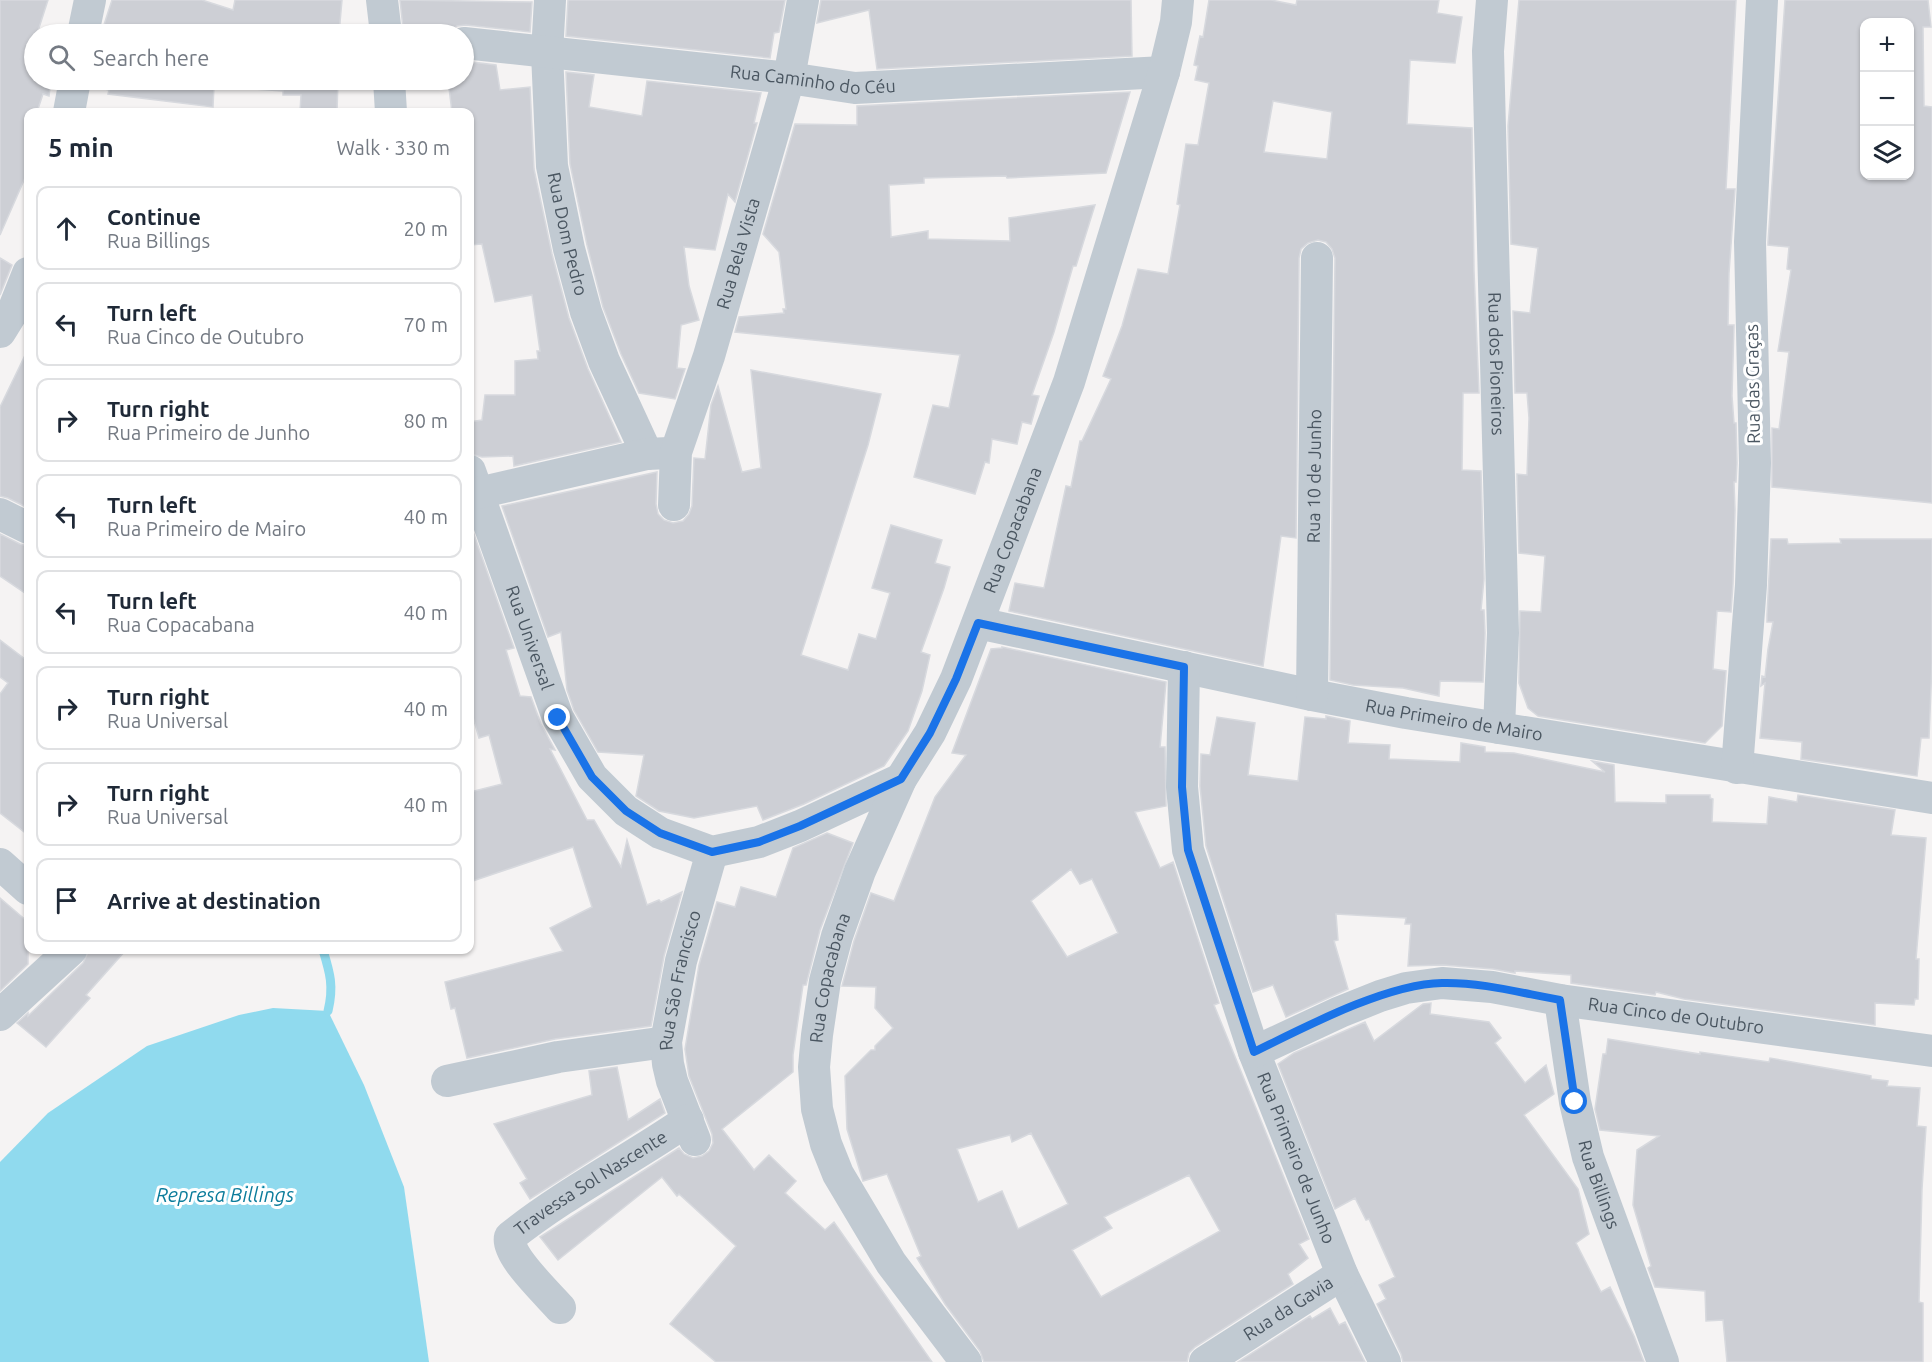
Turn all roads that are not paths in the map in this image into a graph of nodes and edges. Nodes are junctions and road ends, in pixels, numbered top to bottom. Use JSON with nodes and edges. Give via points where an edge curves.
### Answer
{"nodes":[{"id":1,"x":90,"y":0,"type":"edge"},
{"id":2,"x":382,"y":0,"type":"edge"},
{"id":3,"x":550,"y":0,"type":"edge"},
{"id":4,"x":803,"y":0,"type":"edge"},
{"id":5,"x":1178,"y":0,"type":"edge"},
{"id":6,"x":1492,"y":0,"type":"edge"},
{"id":7,"x":1762,"y":0,"type":"edge"},
{"id":8,"x":86,"y":24,"type":"edge"},
{"id":9,"x":385,"y":24,"type":"edge"},
{"id":10,"x":474,"y":45,"type":"edge"},
{"id":11,"x":547,"y":53,"type":"junction"},
{"id":12,"x":1164,"y":72,"type":"junction"},
{"id":13,"x":789,"y":78,"type":"junction"},
{"id":14,"x":73,"y":90,"type":"edge"},
{"id":15,"x":390,"y":90,"type":"edge"},
{"id":16,"x":70,"y":108,"type":"edge"},
{"id":17,"x":391,"y":108,"type":"edge"},
{"id":18,"x":1317,"y":258,"type":"dead end"},
{"id":19,"x":24,"y":283,"type":"edge"},
{"id":20,"x":0,"y":332,"type":"edge"},
{"id":21,"x":662,"y":453,"type":"junction"},
{"id":22,"x":474,"y":482,"type":"edge"},
{"id":23,"x":674,"y":505,"type":"dead end"},
{"id":24,"x":0,"y":514,"type":"edge"},
{"id":25,"x":24,"y":526,"type":"edge"},
{"id":26,"x":978,"y":623,"type":"junction"},
{"id":27,"x":1184,"y":667,"type":"junction"},
{"id":28,"x":1312,"y":695,"type":"junction"},
{"id":29,"x":1499,"y":728,"type":"junction"},
{"id":30,"x":1737,"y":768,"type":"junction"},
{"id":31,"x":901,"y":779,"type":"junction"},
{"id":32,"x":1932,"y":798,"type":"edge"},
{"id":33,"x":712,"y":852,"type":"junction"},
{"id":34,"x":0,"y":864,"type":"edge"},
{"id":35,"x":24,"y":885,"type":"edge"},
{"id":36,"x":67,"y":954,"type":"edge"},
{"id":37,"x":1560,"y":1000,"type":"junction"},
{"id":38,"x":0,"y":1016,"type":"edge"},
{"id":39,"x":666,"y":1042,"type":"junction"},
{"id":40,"x":1932,"y":1051,"type":"edge"},
{"id":41,"x":1254,"y":1052,"type":"junction"},
{"id":42,"x":447,"y":1081,"type":"dead end"},
{"id":43,"x":691,"y":1130,"type":"joint"},
{"id":44,"x":1342,"y":1275,"type":"junction"},
{"id":45,"x":560,"y":1308,"type":"dead end"},
{"id":46,"x":966,"y":1362,"type":"edge"},
{"id":47,"x":1205,"y":1362,"type":"edge"},
{"id":48,"x":1385,"y":1362,"type":"edge"},
{"id":49,"x":1663,"y":1362,"type":"edge"}],
"edges":[{"from":1,"to":8,"type":"street"},
{"from":2,"to":9,"type":"street"},
{"from":3,"to":11,"type":"street","name":"Rua Dom Pedro"},
{"from":4,"to":13,"type":"street","name":"Rua Bela Vista"},
{"from":5,"to":12,"type":"street","name":"Rua Copacabana"},
{"from":6,"to":29,"type":"street","name":"Rua dos Pioneiros","via":[[1488,51],[1503,633]]},
{"from":7,"to":30,"type":"street","name":"Rua das Graças","via":[[1750,242],[1755,463],[1751,585]]},
{"from":10,"to":11,"type":"street","name":"Rua Caminho do Céu"},
{"from":11,"to":13,"type":"street","name":"Rua Caminho do Céu"},
{"from":11,"to":21,"type":"street","name":"Rua Dom Pedro","via":[[552,166],[586,312],[604,361]]},
{"from":12,"to":13,"type":"street","name":"Rua Caminho do Céu","via":[[855,88]]},
{"from":12,"to":26,"type":"street","name":"Rua Copacabana","via":[[1069,382]]},
{"from":13,"to":21,"type":"street","name":"Rua Bela Vista","via":[[709,356]]},
{"from":14,"to":16,"type":"street"},
{"from":15,"to":17,"type":"street"},
{"from":18,"to":28,"type":"street","name":"Rua 10 de Junho"},
{"from":19,"to":20,"type":"street"},
{"from":21,"to":22,"type":"street"},
{"from":21,"to":23,"type":"street","name":"Rua Bela Vista"},
{"from":22,"to":33,"type":"street","name":"Rua Universal","via":[[558,718],[592,777],[626,811],[660,833]]},
{"from":24,"to":25,"type":"street"},
{"from":26,"to":27,"type":"street","name":"Rua Primeiro de Mairo"},
{"from":26,"to":31,"type":"street","name":"Rua Copacabana","via":[[930,733]]},
{"from":27,"to":28,"type":"street","name":"Rua Primeiro de Mairo"},
{"from":27,"to":41,"type":"street","name":"Rua Primeiro de Junho","via":[[1182,787],[1188,850]]},
{"from":28,"to":29,"type":"street","name":"Rua Primeiro de Mairo"},
{"from":29,"to":30,"type":"street","name":"Rua Primeiro de Mairo"},
{"from":30,"to":32,"type":"street","name":"Rua Primeiro de Mairo"},
{"from":31,"to":33,"type":"street","via":[[759,842]]},
{"from":31,"to":46,"type":"street","name":"Rua Copacabana","via":[[860,871],[825,981],[814,1067],[817,1109],[838,1174],[891,1263]]},
{"from":33,"to":39,"type":"street","name":"Rua São Francisco","via":[[681,962]]},
{"from":34,"to":35,"type":"street"},
{"from":36,"to":38,"type":"street"},
{"from":37,"to":40,"type":"street","name":"Rua Cinco de Outubro"},
{"from":37,"to":41,"type":"street","name":"Rua Cinco de Outubro","via":[[1492,987],[1442,983],[1406,988],[1340,1012]]},
{"from":37,"to":49,"type":"street","name":"Rua Billings","via":[[1575,1102],[1588,1157]]},
{"from":39,"to":42,"type":"street","via":[[558,1057]]},
{"from":39,"to":43,"type":"street","name":"Rua São Francisco","via":[[672,1081]]},
{"from":41,"to":44,"type":"street","name":"Rua Primeiro de Junho"},
{"from":43,"to":45,"type":"street","name":"Travessa Sol Nascente","via":[[510,1237],[509,1245],[520,1262]]},
{"from":44,"to":47,"type":"street","name":"Rua da Gavia"},
{"from":44,"to":48,"type":"street","name":"Rua Primeiro de Junho"}]}
